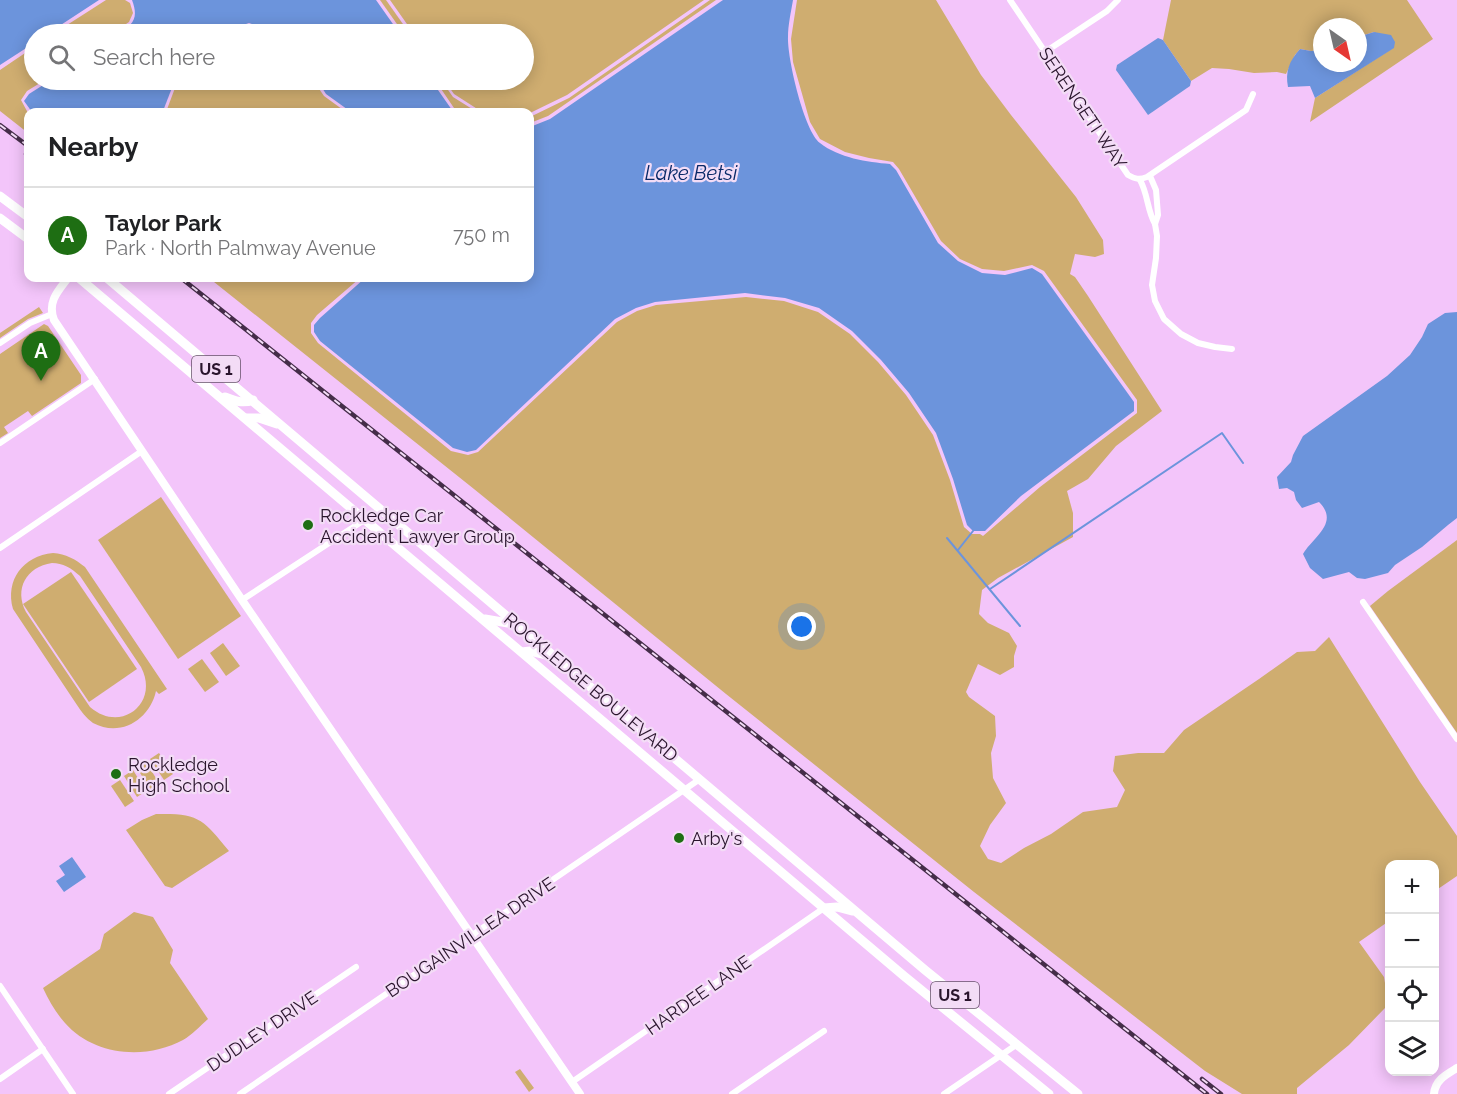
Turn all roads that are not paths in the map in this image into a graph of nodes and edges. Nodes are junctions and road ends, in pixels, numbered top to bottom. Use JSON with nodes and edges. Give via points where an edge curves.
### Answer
{"nodes":[{"id":1,"x":1010,"y":0,"type":"edge"},
{"id":2,"x":1118,"y":0,"type":"edge"},
{"id":3,"x":1045,"y":52,"type":"junction"},
{"id":4,"x":1253,"y":94,"type":"dead end"},
{"id":5,"x":1150,"y":176,"type":"junction"},
{"id":6,"x":1140,"y":180,"type":"junction"},
{"id":7,"x":0,"y":196,"type":"edge"},
{"id":8,"x":24,"y":214,"type":"edge"},
{"id":9,"x":0,"y":218,"type":"edge"},
{"id":10,"x":1155,"y":224,"type":"junction"},
{"id":11,"x":24,"y":236,"type":"edge"},
{"id":12,"x":65,"y":282,"type":"edge"},
{"id":13,"x":84,"y":282,"type":"edge"},
{"id":14,"x":112,"y":282,"type":"edge"},
{"id":15,"x":53,"y":317,"type":"junction"},
{"id":16,"x":0,"y":343,"type":"edge"},
{"id":17,"x":1233,"y":349,"type":"dead end"},
{"id":18,"x":95,"y":379,"type":"junction"},
{"id":19,"x":220,"y":396,"type":"junction"},
{"id":20,"x":253,"y":400,"type":"junction"},
{"id":21,"x":246,"y":418,"type":"junction"},
{"id":22,"x":285,"y":427,"type":"junction"},
{"id":23,"x":0,"y":443,"type":"edge"},
{"id":24,"x":142,"y":451,"type":"junction"},
{"id":25,"x":381,"y":509,"type":"junction"},
{"id":26,"x":365,"y":519,"type":"junction"},
{"id":27,"x":0,"y":548,"type":"edge"},
{"id":28,"x":242,"y":600,"type":"junction"},
{"id":29,"x":1363,"y":602,"type":"dead end"},
{"id":30,"x":483,"y":619,"type":"junction"},
{"id":31,"x":515,"y":622,"type":"junction"},
{"id":32,"x":522,"y":652,"type":"junction"},
{"id":33,"x":556,"y":658,"type":"junction"},
{"id":34,"x":1457,"y":739,"type":"edge"},
{"id":35,"x":700,"y":779,"type":"junction"},
{"id":36,"x":685,"y":790,"type":"junction"},
{"id":37,"x":824,"y":908,"type":"junction"},
{"id":38,"x":858,"y":913,"type":"junction"},
{"id":39,"x":472,"y":936,"type":"junction"},
{"id":40,"x":356,"y":967,"type":"dead end"},
{"id":41,"x":0,"y":986,"type":"edge"},
{"id":42,"x":824,"y":1031,"type":"dead end"},
{"id":43,"x":1016,"y":1045,"type":"junction"},
{"id":44,"x":43,"y":1049,"type":"junction"},
{"id":45,"x":1000,"y":1055,"type":"junction"},
{"id":46,"x":1457,"y":1068,"type":"edge"},
{"id":47,"x":0,"y":1079,"type":"edge"},
{"id":48,"x":572,"y":1082,"type":"junction"},
{"id":49,"x":74,"y":1094,"type":"edge"},
{"id":50,"x":169,"y":1094,"type":"edge"},
{"id":51,"x":240,"y":1094,"type":"edge"},
{"id":52,"x":580,"y":1094,"type":"edge"},
{"id":53,"x":732,"y":1094,"type":"edge"},
{"id":54,"x":944,"y":1094,"type":"edge"},
{"id":55,"x":1049,"y":1094,"type":"edge"},
{"id":56,"x":1078,"y":1094,"type":"edge"},
{"id":57,"x":1434,"y":1094,"type":"edge"}],
"edges":[{"from":1,"to":3,"type":"street","name":"SERENGETI WAY"},
{"from":2,"to":3,"type":"street"},
{"from":3,"to":6,"type":"street","name":"SERENGETI WAY","via":[[1128,176]]},
{"from":4,"to":5,"type":"street","name":"SERENGETI WAY","via":[[1246,110]]},
{"from":5,"to":6,"type":"street","name":"SERENGETI WAY"},
{"from":5,"to":10,"type":"street","via":[[1158,204]]},
{"from":6,"to":10,"type":"street"},
{"from":7,"to":8,"type":"main road"},
{"from":9,"to":11,"type":"main road"},
{"from":10,"to":17,"type":"street","via":[[1152,285],[1164,319],[1198,343]]},
{"from":12,"to":15,"type":"street","via":[[53,297]]},
{"from":13,"to":19,"type":"main road","name":"ROCKLEDGE BOULEVARD","number":"US 1"},
{"from":14,"to":20,"type":"main road","name":"ROCKLEDGE BOULEVARD","number":"US 1"},
{"from":15,"to":16,"type":"street","via":[[30,323]]},
{"from":15,"to":18,"type":"street"},
{"from":18,"to":23,"type":"street"},
{"from":18,"to":24,"type":"street"},
{"from":19,"to":20,"type":"main road","via":[[247,403]]},
{"from":19,"to":21,"type":"main road","name":"ROCKLEDGE BOULEVARD","number":"US 1"},
{"from":20,"to":22,"type":"main road","name":"ROCKLEDGE BOULEVARD","number":"US 1"},
{"from":21,"to":22,"type":"main road"},
{"from":21,"to":26,"type":"main road","name":"ROCKLEDGE BOULEVARD","number":"US 1"},
{"from":22,"to":25,"type":"main road","name":"ROCKLEDGE BOULEVARD","number":"US 1"},
{"from":24,"to":27,"type":"street"},
{"from":24,"to":28,"type":"street"},
{"from":25,"to":26,"type":"street"},
{"from":25,"to":31,"type":"main road","name":"ROCKLEDGE BOULEVARD","number":"US 1"},
{"from":26,"to":28,"type":"street"},
{"from":26,"to":30,"type":"main road","name":"ROCKLEDGE BOULEVARD","number":"US 1"},
{"from":28,"to":39,"type":"street"},
{"from":29,"to":34,"type":"street"},
{"from":30,"to":31,"type":"main road"},
{"from":30,"to":32,"type":"main road","name":"ROCKLEDGE BOULEVARD","number":"US 1"},
{"from":31,"to":33,"type":"main road","name":"ROCKLEDGE BOULEVARD","number":"US 1"},
{"from":32,"to":33,"type":"main road"},
{"from":32,"to":36,"type":"main road","name":"ROCKLEDGE BOULEVARD","number":"US 1"},
{"from":33,"to":35,"type":"main road","name":"ROCKLEDGE BOULEVARD","number":"US 1"},
{"from":35,"to":36,"type":"street","name":"BOUGAINVILLEA DRIVE"},
{"from":35,"to":38,"type":"main road","name":"ROCKLEDGE BOULEVARD","number":"US 1"},
{"from":36,"to":37,"type":"main road","name":"ROCKLEDGE BOULEVARD","number":"US 1"},
{"from":36,"to":39,"type":"street","name":"BOUGAINVILLEA DRIVE"},
{"from":37,"to":38,"type":"main road"},
{"from":37,"to":45,"type":"main road","name":"ROCKLEDGE BOULEVARD","number":"US 1"},
{"from":37,"to":48,"type":"street","name":"HARDEE LANE"},
{"from":38,"to":43,"type":"main road","name":"ROCKLEDGE BOULEVARD","number":"US 1"},
{"from":39,"to":48,"type":"street"},
{"from":39,"to":51,"type":"street","name":"BOUGAINVILLEA DRIVE"},
{"from":40,"to":50,"type":"street","name":"DUDLEY DRIVE"},
{"from":41,"to":44,"type":"street"},
{"from":42,"to":53,"type":"street"},
{"from":43,"to":45,"type":"street"},
{"from":43,"to":56,"type":"main road","name":"ROCKLEDGE BOULEVARD","number":"US 1"},
{"from":44,"to":47,"type":"street"},
{"from":44,"to":49,"type":"street"},
{"from":45,"to":54,"type":"street"},
{"from":45,"to":55,"type":"main road","name":"ROCKLEDGE BOULEVARD","number":"US 1"},
{"from":46,"to":57,"type":"street","via":[[1441,1078]]},
{"from":48,"to":52,"type":"street"}]}
